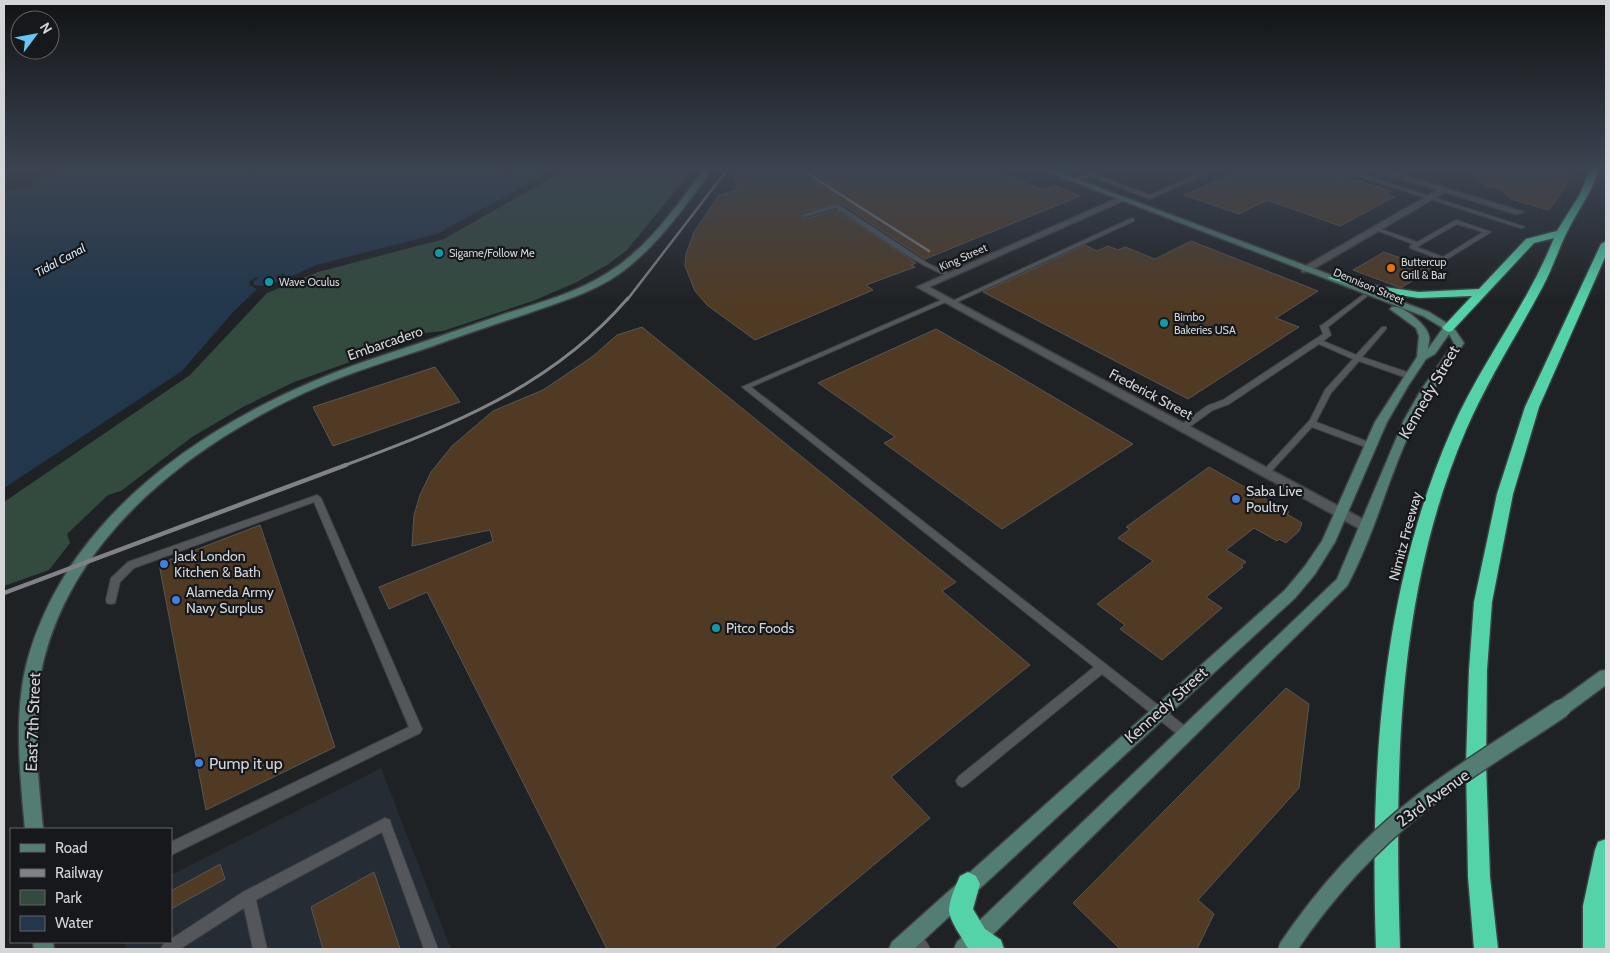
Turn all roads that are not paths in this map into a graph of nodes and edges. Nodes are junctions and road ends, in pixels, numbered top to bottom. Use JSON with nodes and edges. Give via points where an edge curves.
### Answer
{"nodes":[{"id":1,"x":672,"y":214,"type":"edge"},
{"id":2,"x":850,"y":214,"type":"edge"},
{"id":3,"x":1087,"y":214,"type":"edge"},
{"id":4,"x":1162,"y":214,"type":"edge"},
{"id":5,"x":1402,"y":214,"type":"edge"},
{"id":6,"x":1483,"y":214,"type":"edge"},
{"id":7,"x":1573,"y":214,"type":"edge"},
{"id":8,"x":1132,"y":220,"type":"dead end"},
{"id":9,"x":1522,"y":227,"type":"dead end"},
{"id":10,"x":1376,"y":229,"type":"junction"},
{"id":11,"x":1562,"y":233,"type":"junction"},
{"id":12,"x":1418,"y":244,"type":"junction"},
{"id":13,"x":1606,"y":244,"type":"edge"},
{"id":14,"x":1306,"y":270,"type":"junction"},
{"id":15,"x":950,"y":275,"type":"junction"},
{"id":16,"x":1334,"y":278,"type":"junction"},
{"id":17,"x":922,"y":287,"type":"joint"},
{"id":18,"x":1481,"y":292,"type":"junction"},
{"id":19,"x":1364,"y":296,"type":"junction"},
{"id":20,"x":949,"y":301,"type":"junction"},
{"id":21,"x":1384,"y":328,"type":"dead end"},
{"id":22,"x":1448,"y":328,"type":"junction"},
{"id":23,"x":1318,"y":341,"type":"junction"},
{"id":24,"x":1422,"y":357,"type":"junction"},
{"id":25,"x":1357,"y":358,"type":"junction"},
{"id":26,"x":1410,"y":376,"type":"junction"},
{"id":27,"x":1310,"y":423,"type":"junction"},
{"id":28,"x":1182,"y":428,"type":"junction"},
{"id":29,"x":1371,"y":446,"type":"junction"},
{"id":30,"x":1265,"y":473,"type":"junction"},
{"id":31,"x":273,"y":514,"type":"joint"},
{"id":32,"x":1341,"y":514,"type":"junction"},
{"id":33,"x":1366,"y":526,"type":"junction"},
{"id":34,"x":80,"y":565,"type":"joint"},
{"id":35,"x":111,"y":600,"type":"dead end"},
{"id":36,"x":1102,"y":667,"type":"junction"},
{"id":37,"x":1606,"y":676,"type":"edge"},
{"id":38,"x":1159,"y":712,"type":"junction"},
{"id":39,"x":1186,"y":734,"type":"junction"},
{"id":40,"x":361,"y":756,"type":"joint"},
{"id":41,"x":962,"y":781,"type":"dead end"},
{"id":42,"x":34,"y":828,"type":"edge"},
{"id":43,"x":172,"y":849,"type":"edge"},
{"id":44,"x":1606,"y":850,"type":"edge"},
{"id":45,"x":968,"y":884,"type":"junction"},
{"id":46,"x":248,"y":897,"type":"junction"},
{"id":47,"x":912,"y":937,"type":"junction"},
{"id":48,"x":977,"y":945,"type":"edge"},
{"id":49,"x":168,"y":949,"type":"edge"},
{"id":50,"x":260,"y":949,"type":"edge"},
{"id":51,"x":431,"y":949,"type":"edge"},
{"id":52,"x":899,"y":949,"type":"edge"},
{"id":53,"x":923,"y":949,"type":"edge"},
{"id":54,"x":1287,"y":949,"type":"edge"},
{"id":55,"x":1388,"y":949,"type":"edge"},
{"id":56,"x":1486,"y":949,"type":"edge"},
{"id":57,"x":1595,"y":949,"type":"edge"}],
"edges":[{"from":1,"to":34,"type":"main road","name":"Embarcadero","via":[[646,246],[613,273],[575,293],[349,371],[272,405],[230,428],[147,488],[104,532]]},
{"from":2,"to":15,"type":"lane","via":[[927,265]]},
{"from":3,"to":15,"type":"street","name":"King Street"},
{"from":4,"to":14,"type":"main road","name":"Dennison Street"},
{"from":5,"to":10,"type":"street"},
{"from":6,"to":9,"type":"lane"},
{"from":7,"to":11,"type":"highway","name":"Nimitz Freeway"},
{"from":8,"to":20,"type":"lane"},
{"from":10,"to":12,"type":"lane"},
{"from":10,"to":14,"type":"street"},
{"from":11,"to":18,"type":"highway","via":[[1530,241]]},
{"from":11,"to":55,"type":"highway","name":"Nimitz Freeway","via":[[1549,265],[1458,431],[1432,499],[1411,572],[1391,725],[1386,838]]},
{"from":12,"to":12,"type":"lane","via":[[1456,222],[1488,232],[1444,259],[1412,247]]},
{"from":13,"to":56,"type":"highway","via":[[1532,407],[1505,494],[1484,602],[1478,670],[1476,764],[1479,877]]},
{"from":14,"to":16,"type":"main road","name":"Dennison Street"},
{"from":14,"to":19,"type":"main road","name":"Dennison Street"},
{"from":15,"to":17,"type":"street","name":"King Street"},
{"from":16,"to":18,"type":"highway","via":[[1370,288],[1419,295]]},
{"from":16,"to":22,"type":"main road","name":"Dennison Street","via":[[1426,314]]},
{"from":17,"to":20,"type":"street","name":"Frederick Street"},
{"from":18,"to":22,"type":"highway"},
{"from":19,"to":23,"type":"lane","via":[[1324,326],[1327,335]]},
{"from":19,"to":24,"type":"main road","name":"Dennison Street","via":[[1396,310],[1420,326],[1424,336]]},
{"from":20,"to":28,"type":"street","name":"Frederick Street"},
{"from":20,"to":36,"type":"lane","via":[[746,387]]},
{"from":21,"to":25,"type":"lane"},
{"from":22,"to":24,"type":"main road","name":"Kennedy Street","via":[[1431,352]]},
{"from":22,"to":33,"type":"main road","name":"Kennedy Street","via":[[1457,336],[1459,343],[1410,419]]},
{"from":23,"to":25,"type":"lane"},
{"from":23,"to":28,"type":"lane"},
{"from":24,"to":26,"type":"main road","name":"Kennedy Street"},
{"from":25,"to":26,"type":"lane"},
{"from":25,"to":27,"type":"lane","via":[[1328,392]]},
{"from":26,"to":29,"type":"main road","name":"Kennedy Street","via":[[1381,422]]},
{"from":27,"to":29,"type":"lane"},
{"from":27,"to":30,"type":"lane"},
{"from":28,"to":30,"type":"street","name":"Frederick Street"},
{"from":29,"to":32,"type":"main road","name":"Kennedy Street"},
{"from":30,"to":32,"type":"street","name":"Frederick Street"},
{"from":31,"to":35,"type":"lane","via":[[130,565],[115,580]]},
{"from":31,"to":40,"type":"lane","via":[[317,498],[416,729]]},
{"from":32,"to":33,"type":"street","name":"Frederick Street"},
{"from":32,"to":38,"type":"main road","name":"Kennedy Street","via":[[1328,542],[1290,594]]},
{"from":33,"to":39,"type":"main road","name":"Kennedy Street","via":[[1342,582]]},
{"from":34,"to":42,"type":"main road","name":"East 7th Street","via":[[51,615],[36,660],[29,758]]},
{"from":36,"to":38,"type":"lane"},
{"from":36,"to":41,"type":"lane"},
{"from":37,"to":54,"type":"main road","name":"23rd Avenue","bridge":true,"via":[[1400,820],[1354,864]]},
{"from":38,"to":39,"type":"lane"},
{"from":38,"to":45,"type":"main road","name":"Kennedy Street"},
{"from":39,"to":48,"type":"main road","name":"Kennedy Street"},
{"from":40,"to":43,"type":"lane"},
{"from":44,"to":57,"type":"highway","via":[[1595,906]]},
{"from":45,"to":47,"type":"main road","name":"Kennedy Street"},
{"from":45,"to":48,"type":"highway","via":[[962,911]]},
{"from":46,"to":49,"type":"lane"},
{"from":46,"to":50,"type":"lane"},
{"from":46,"to":51,"type":"lane","via":[[385,824]]},
{"from":47,"to":52,"type":"main road","name":"Kennedy Street"},
{"from":47,"to":53,"type":"lane"}]}
